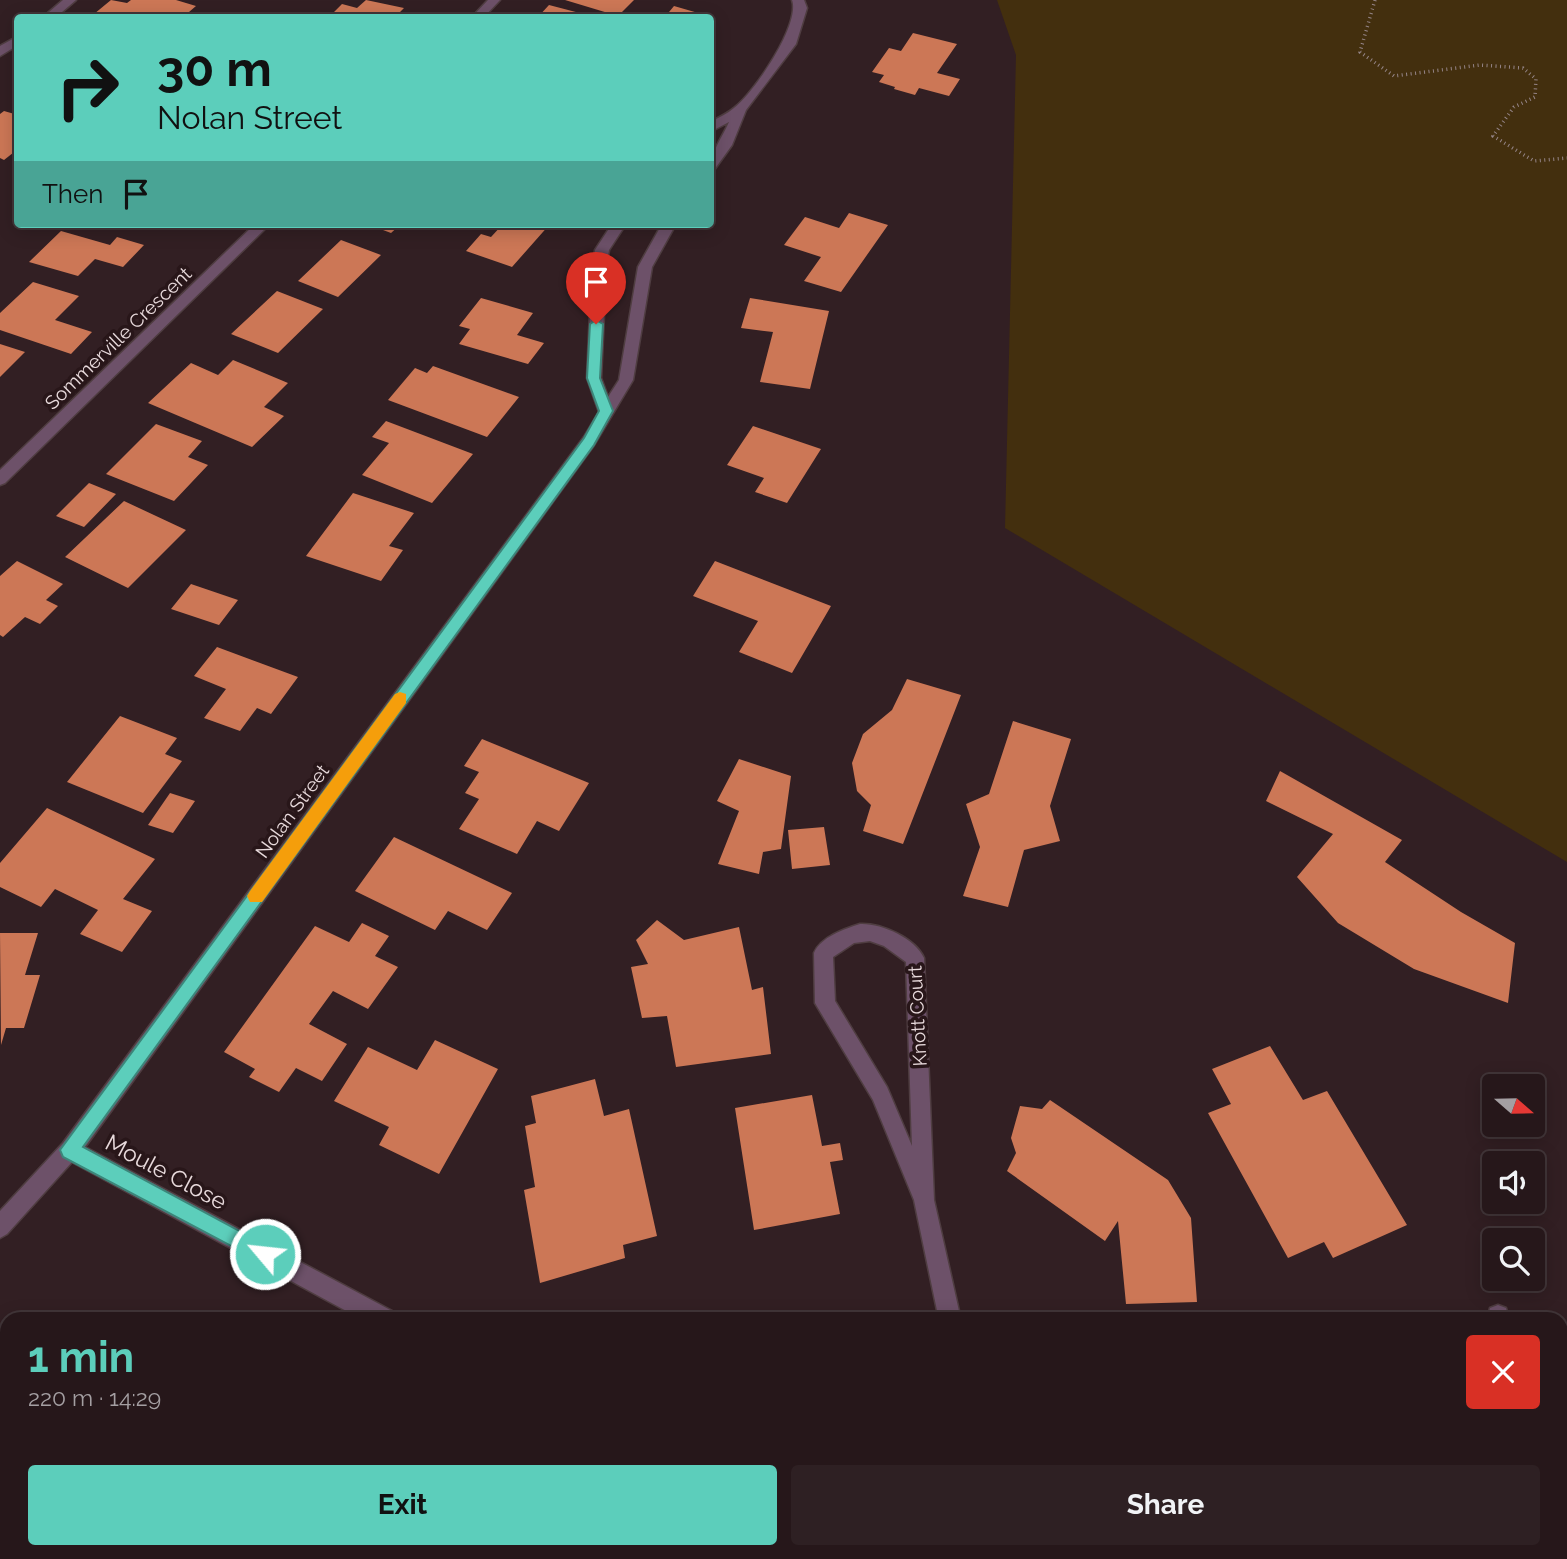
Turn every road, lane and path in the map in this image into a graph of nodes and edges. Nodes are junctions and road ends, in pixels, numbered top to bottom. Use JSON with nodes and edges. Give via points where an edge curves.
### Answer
{"nodes":[{"id":1,"x":70,"y":0,"type":"edge"},
{"id":2,"x":495,"y":0,"type":"edge"},
{"id":3,"x":798,"y":0,"type":"edge"},
{"id":4,"x":1375,"y":0,"type":"edge"},
{"id":5,"x":52,"y":14,"type":"edge"},
{"id":6,"x":480,"y":14,"type":"edge"},
{"id":7,"x":740,"y":110,"type":"junction"},
{"id":8,"x":714,"y":126,"type":"edge"},
{"id":9,"x":1567,"y":158,"type":"edge"},
{"id":10,"x":714,"y":162,"type":"edge"},
{"id":11,"x":259,"y":228,"type":"edge"},
{"id":12,"x":616,"y":228,"type":"edge"},
{"id":13,"x":667,"y":228,"type":"edge"},
{"id":14,"x":606,"y":411,"type":"junction"},
{"id":15,"x":0,"y":479,"type":"edge"},
{"id":16,"x":70,"y":1150,"type":"junction"},
{"id":17,"x":924,"y":1200,"type":"junction"},
{"id":18,"x":0,"y":1227,"type":"edge"},
{"id":19,"x":371,"y":1312,"type":"edge"},
{"id":20,"x":948,"y":1312,"type":"edge"}],
"edges":[{"from":1,"to":5,"type":"street"},
{"from":2,"to":6,"type":"street"},
{"from":3,"to":7,"type":"street","via":[[801,8],[790,44]]},
{"from":4,"to":9,"type":"path","via":[[1360,52],[1394,76],[1480,65],[1523,68],[1536,79],[1535,97],[1514,107],[1493,136],[1534,161]]},
{"from":7,"to":8,"type":"street"},
{"from":7,"to":10,"type":"street"},
{"from":11,"to":15,"type":"street","name":"Sommerville Crescent"},
{"from":12,"to":14,"type":"street","via":[[602,250],[599,270],[594,378]]},
{"from":13,"to":14,"type":"street","name":"Nolan Street","via":[[645,267],[626,380]]},
{"from":14,"to":16,"type":"street","name":"Nolan Street","via":[[589,441]]},
{"from":16,"to":18,"type":"street","name":"Nolan Street"},
{"from":16,"to":19,"type":"street","name":"Moule Close"},
{"from":17,"to":17,"type":"street","name":"Knott Court","via":[[915,958],[882,933],[846,934],[823,953],[825,1003],[880,1094]]},
{"from":17,"to":20,"type":"street","name":"Knott Court"}]}
